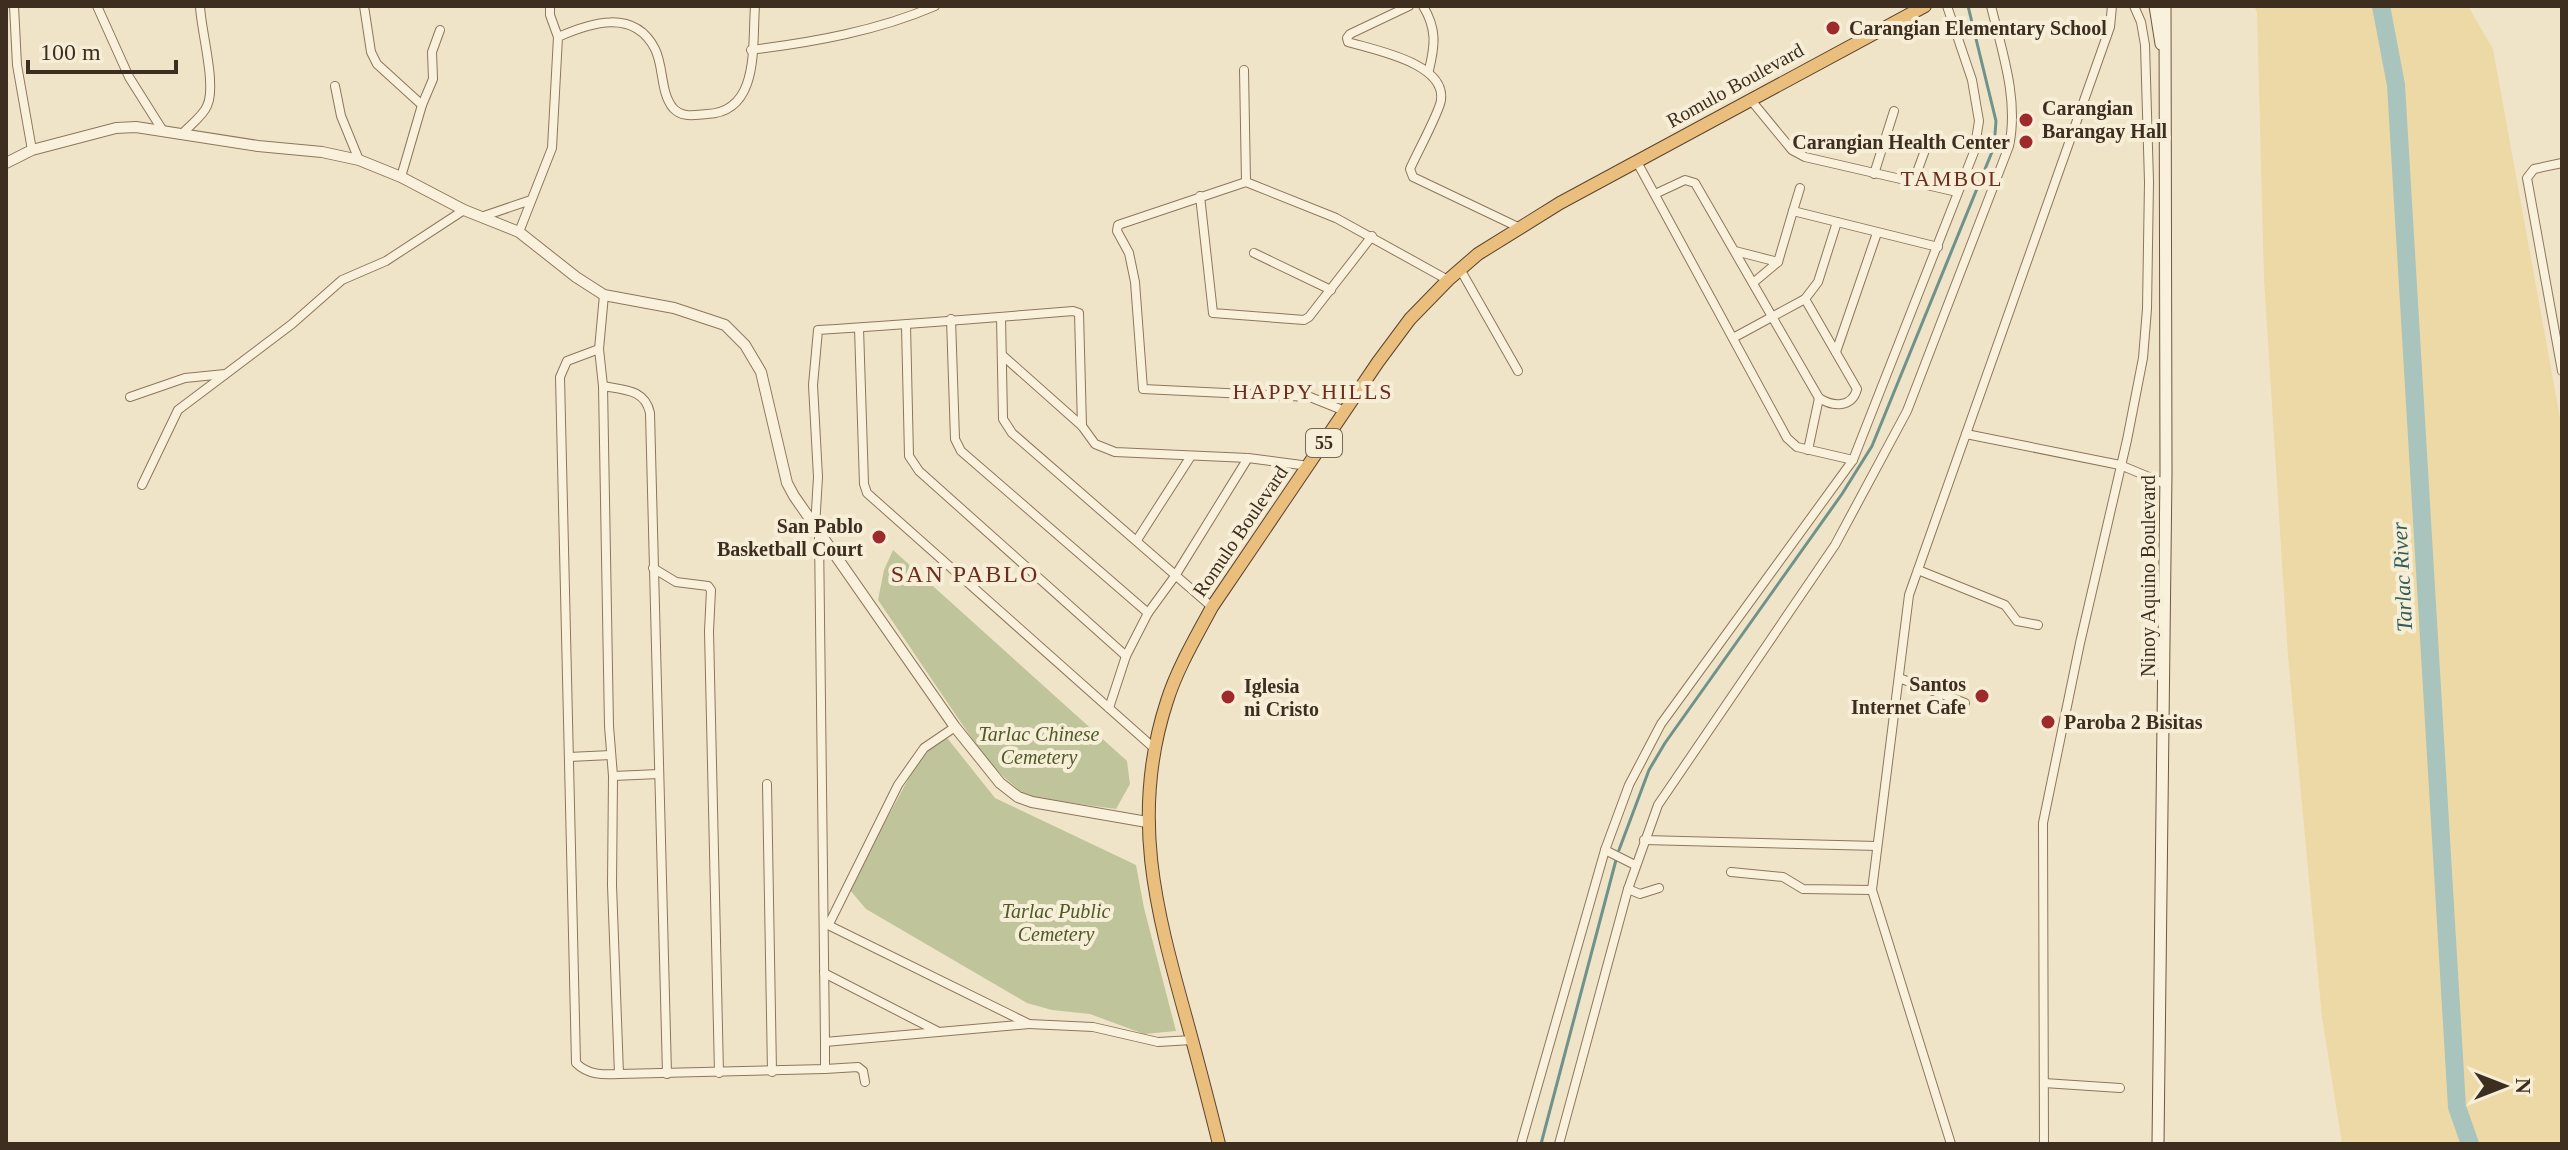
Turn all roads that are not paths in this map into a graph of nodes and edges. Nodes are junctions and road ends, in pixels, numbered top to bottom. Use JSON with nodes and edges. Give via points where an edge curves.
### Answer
{"nodes":[{"id":1,"x":14,"y":6,"type":"edge"},
{"id":2,"x":97,"y":6,"type":"edge"},
{"id":3,"x":200,"y":6,"type":"edge"},
{"id":4,"x":364,"y":6,"type":"edge"},
{"id":5,"x":550,"y":6,"type":"edge"},
{"id":6,"x":755,"y":6,"type":"edge"},
{"id":7,"x":935,"y":6,"type":"edge"},
{"id":8,"x":1409,"y":6,"type":"edge"},
{"id":9,"x":1423,"y":6,"type":"edge"},
{"id":10,"x":1925,"y":6,"type":"edge"},
{"id":11,"x":1947,"y":6,"type":"edge"},
{"id":12,"x":1991,"y":6,"type":"edge"},
{"id":13,"x":2112,"y":6,"type":"edge"},
{"id":14,"x":2134,"y":6,"type":"edge"},
{"id":15,"x":2155,"y":6,"type":"edge"},
{"id":16,"x":2165,"y":6,"type":"edge"},
{"id":17,"x":440,"y":30,"type":"dead end"},
{"id":18,"x":558,"y":37,"type":"junction"},
{"id":19,"x":751,"y":50,"type":"junction"},
{"id":20,"x":2165,"y":56,"type":"junction"},
{"id":21,"x":1244,"y":70,"type":"dead end"},
{"id":22,"x":1429,"y":70,"type":"junction"},
{"id":23,"x":335,"y":86,"type":"dead end"},
{"id":24,"x":1750,"y":99,"type":"junction"},
{"id":25,"x":422,"y":105,"type":"junction"},
{"id":26,"x":1894,"y":111,"type":"dead end"},
{"id":27,"x":163,"y":131,"type":"junction"},
{"id":28,"x":182,"y":134,"type":"junction"},
{"id":29,"x":1928,"y":142,"type":"dead end"},
{"id":30,"x":32,"y":150,"type":"junction"},
{"id":31,"x":359,"y":160,"type":"junction"},
{"id":32,"x":1637,"y":162,"type":"junction"},
{"id":33,"x":6,"y":163,"type":"edge"},
{"id":34,"x":2562,"y":163,"type":"edge"},
{"id":35,"x":1874,"y":174,"type":"junction"},
{"id":36,"x":401,"y":177,"type":"junction"},
{"id":37,"x":1246,"y":182,"type":"junction"},
{"id":38,"x":1913,"y":183,"type":"junction"},
{"id":39,"x":1800,"y":188,"type":"dead end"},
{"id":40,"x":1957,"y":192,"type":"junction"},
{"id":41,"x":1655,"y":194,"type":"junction"},
{"id":42,"x":1200,"y":196,"type":"junction"},
{"id":43,"x":531,"y":200,"type":"junction"},
{"id":44,"x":464,"y":210,"type":"junction"},
{"id":45,"x":1793,"y":211,"type":"junction"},
{"id":46,"x":481,"y":217,"type":"junction"},
{"id":47,"x":1837,"y":222,"type":"junction"},
{"id":48,"x":1518,"y":227,"type":"junction"},
{"id":49,"x":519,"y":232,"type":"junction"},
{"id":50,"x":1877,"y":233,"type":"junction"},
{"id":51,"x":1372,"y":236,"type":"junction"},
{"id":52,"x":1938,"y":247,"type":"junction"},
{"id":53,"x":1735,"y":251,"type":"junction"},
{"id":54,"x":1254,"y":253,"type":"dead end"},
{"id":55,"x":1778,"y":262,"type":"junction"},
{"id":56,"x":1460,"y":269,"type":"junction"},
{"id":57,"x":1448,"y":280,"type":"junction"},
{"id":58,"x":1753,"y":283,"type":"junction"},
{"id":59,"x":1331,"y":290,"type":"junction"},
{"id":60,"x":604,"y":295,"type":"junction"},
{"id":61,"x":1805,"y":299,"type":"junction"},
{"id":62,"x":1001,"y":317,"type":"junction"},
{"id":63,"x":1773,"y":318,"type":"junction"},
{"id":64,"x":951,"y":319,"type":"junction"},
{"id":65,"x":906,"y":325,"type":"junction"},
{"id":66,"x":859,"y":328,"type":"junction"},
{"id":67,"x":1733,"y":338,"type":"junction"},
{"id":68,"x":599,"y":349,"type":"junction"},
{"id":69,"x":1836,"y":352,"type":"junction"},
{"id":70,"x":1002,"y":355,"type":"junction"},
{"id":71,"x":1518,"y":371,"type":"dead end"},
{"id":72,"x":2562,"y":371,"type":"edge"},
{"id":73,"x":226,"y":374,"type":"junction"},
{"id":74,"x":603,"y":386,"type":"junction"},
{"id":75,"x":130,"y":397,"type":"dead end"},
{"id":76,"x":1819,"y":398,"type":"junction"},
{"id":77,"x":1345,"y":411,"type":"junction"},
{"id":78,"x":1082,"y":426,"type":"junction"},
{"id":79,"x":1966,"y":434,"type":"junction"},
{"id":80,"x":1808,"y":450,"type":"junction"},
{"id":81,"x":1191,"y":456,"type":"junction"},
{"id":82,"x":1248,"y":458,"type":"junction"},
{"id":83,"x":1853,"y":460,"type":"junction"},
{"id":84,"x":2120,"y":465,"type":"junction"},
{"id":85,"x":1309,"y":466,"type":"junction"},
{"id":86,"x":2166,"y":484,"type":"junction"},
{"id":87,"x":142,"y":485,"type":"dead end"},
{"id":88,"x":817,"y":530,"type":"junction"},
{"id":89,"x":1137,"y":540,"type":"junction"},
{"id":90,"x":653,"y":568,"type":"junction"},
{"id":91,"x":1918,"y":570,"type":"junction"},
{"id":92,"x":1175,"y":576,"type":"junction"},
{"id":93,"x":1212,"y":607,"type":"junction"},
{"id":94,"x":1148,"y":613,"type":"junction"},
{"id":95,"x":2038,"y":625,"type":"dead end"},
{"id":96,"x":1126,"y":656,"type":"junction"},
{"id":97,"x":1899,"y":678,"type":"junction"},
{"id":98,"x":1965,"y":703,"type":"dead end"},
{"id":99,"x":1109,"y":708,"type":"junction"},
{"id":100,"x":955,"y":727,"type":"junction"},
{"id":101,"x":1155,"y":749,"type":"junction"},
{"id":102,"x":611,"y":755,"type":"junction"},
{"id":103,"x":569,"y":757,"type":"junction"},
{"id":104,"x":659,"y":774,"type":"junction"},
{"id":105,"x":613,"y":776,"type":"junction"},
{"id":106,"x":767,"y":784,"type":"dead end"},
{"id":107,"x":1147,"y":822,"type":"junction"},
{"id":108,"x":1644,"y":840,"type":"junction"},
{"id":109,"x":1877,"y":846,"type":"junction"},
{"id":110,"x":1605,"y":850,"type":"junction"},
{"id":111,"x":1635,"y":865,"type":"junction"},
{"id":112,"x":1731,"y":872,"type":"dead end"},
{"id":113,"x":1659,"y":888,"type":"dead end"},
{"id":114,"x":1628,"y":889,"type":"junction"},
{"id":115,"x":1872,"y":890,"type":"junction"},
{"id":116,"x":826,"y":924,"type":"junction"},
{"id":117,"x":824,"y":973,"type":"junction"},
{"id":118,"x":1029,"y":1024,"type":"junction"},
{"id":119,"x":937,"y":1031,"type":"junction"},
{"id":120,"x":1192,"y":1040,"type":"junction"},
{"id":121,"x":825,"y":1042,"type":"junction"},
{"id":122,"x":825,"y":1069,"type":"junction"},
{"id":123,"x":772,"y":1072,"type":"junction"},
{"id":124,"x":719,"y":1073,"type":"junction"},
{"id":125,"x":619,"y":1074,"type":"junction"},
{"id":126,"x":667,"y":1074,"type":"junction"},
{"id":127,"x":865,"y":1082,"type":"dead end"},
{"id":128,"x":2044,"y":1083,"type":"junction"},
{"id":129,"x":2120,"y":1088,"type":"dead end"},
{"id":130,"x":1219,"y":1144,"type":"edge"},
{"id":131,"x":1521,"y":1144,"type":"edge"},
{"id":132,"x":1559,"y":1144,"type":"edge"},
{"id":133,"x":1951,"y":1144,"type":"edge"},
{"id":134,"x":2044,"y":1144,"type":"edge"},
{"id":135,"x":2158,"y":1144,"type":"edge"}],
"edges":[{"from":1,"to":30,"type":"street","via":[[17,65]]},
{"from":2,"to":27,"type":"street","via":[[129,77]]},
{"from":3,"to":28,"type":"street","via":[[211,76],[208,106]]},
{"from":4,"to":25,"type":"street","via":[[377,64]]},
{"from":5,"to":18,"type":"street"},
{"from":6,"to":19,"type":"street"},
{"from":7,"to":19,"type":"street","via":[[904,20],[813,42]]},
{"from":8,"to":22,"type":"street","via":[[1347,40]]},
{"from":9,"to":22,"type":"street","via":[[1434,29]]},
{"from":10,"to":24,"type":"highway","name":"Romulo Boulevard","number":"55"},
{"from":11,"to":40,"type":"street","via":[[1972,80],[1979,121],[1974,152]]},
{"from":12,"to":108,"type":"street","via":[[2014,126],[1907,411],[1835,545],[1658,805]]},
{"from":13,"to":79,"type":"street","via":[[2110,27]]},
{"from":14,"to":84,"type":"street","via":[[2145,45],[2147,309],[2143,358]]},
{"from":15,"to":20,"type":"main road","name":"Ninoy Aquino Boulevard"},
{"from":16,"to":20,"type":"main road","name":"Ninoy Aquino Boulevard"},
{"from":17,"to":25,"type":"street","via":[[432,52],[433,79]]},
{"from":18,"to":19,"type":"street","via":[[587,24],[616,21],[640,31],[655,49],[669,102],[683,115],[722,114],[739,103],[748,88]]},
{"from":18,"to":43,"type":"street","via":[[552,148]]},
{"from":20,"to":86,"type":"main road","name":"Ninoy Aquino Boulevard"},
{"from":21,"to":37,"type":"street"},
{"from":22,"to":48,"type":"street","via":[[1442,100],[1410,169],[1413,177]]},
{"from":23,"to":31,"type":"street"},
{"from":24,"to":32,"type":"highway","name":"Romulo Boulevard","number":"55"},
{"from":24,"to":35,"type":"street","via":[[1792,150],[1818,162]]},
{"from":25,"to":36,"type":"street"},
{"from":26,"to":35,"type":"street"},
{"from":27,"to":28,"type":"street"},
{"from":27,"to":30,"type":"street","via":[[116,128]]},
{"from":28,"to":31,"type":"street"},
{"from":29,"to":38,"type":"street"},
{"from":30,"to":33,"type":"street"},
{"from":31,"to":36,"type":"street"},
{"from":32,"to":41,"type":"street"},
{"from":32,"to":48,"type":"highway","name":"Romulo Boulevard","number":"55"},
{"from":34,"to":72,"type":"street","via":[[2534,169],[2527,178]]},
{"from":35,"to":38,"type":"street"},
{"from":36,"to":44,"type":"street"},
{"from":37,"to":42,"type":"street"},
{"from":37,"to":51,"type":"street"},
{"from":38,"to":40,"type":"street"},
{"from":39,"to":45,"type":"street"},
{"from":40,"to":52,"type":"street"},
{"from":41,"to":53,"type":"street","via":[[1685,180],[1695,183]]},
{"from":41,"to":67,"type":"street"},
{"from":42,"to":59,"type":"street","via":[[1213,313],[1304,320]]},
{"from":42,"to":77,"type":"street","via":[[1118,225],[1135,282],[1143,389],[1310,397]]},
{"from":43,"to":46,"type":"street"},
{"from":43,"to":49,"type":"street"},
{"from":44,"to":46,"type":"street"},
{"from":44,"to":73,"type":"street","via":[[386,261],[342,280]]},
{"from":45,"to":47,"type":"street"},
{"from":45,"to":55,"type":"street"},
{"from":46,"to":49,"type":"street"},
{"from":47,"to":50,"type":"street"},
{"from":47,"to":61,"type":"street","via":[[1818,282]]},
{"from":48,"to":56,"type":"highway","name":"Romulo Boulevard","number":"55"},
{"from":49,"to":60,"type":"street"},
{"from":50,"to":52,"type":"street"},
{"from":50,"to":69,"type":"street"},
{"from":51,"to":57,"type":"street"},
{"from":51,"to":59,"type":"street"},
{"from":52,"to":83,"type":"street"},
{"from":53,"to":55,"type":"street"},
{"from":53,"to":58,"type":"street"},
{"from":54,"to":59,"type":"street"},
{"from":55,"to":58,"type":"street"},
{"from":56,"to":57,"type":"highway","name":"Romulo Boulevard","number":"55"},
{"from":56,"to":71,"type":"street"},
{"from":57,"to":77,"type":"highway","name":"Romulo Boulevard","number":"55","via":[[1410,319]]},
{"from":58,"to":63,"type":"street"},
{"from":60,"to":68,"type":"street"},
{"from":60,"to":88,"type":"street","via":[[674,308],[725,325],[745,345],[764,382],[787,483]]},
{"from":61,"to":63,"type":"street"},
{"from":61,"to":69,"type":"street"},
{"from":62,"to":64,"type":"street"},
{"from":62,"to":70,"type":"street"},
{"from":62,"to":78,"type":"street","via":[[1079,313]]},
{"from":63,"to":67,"type":"street"},
{"from":63,"to":76,"type":"street"},
{"from":64,"to":65,"type":"street"},
{"from":64,"to":94,"type":"street","via":[[955,439],[961,451]]},
{"from":65,"to":66,"type":"street"},
{"from":65,"to":96,"type":"street","via":[[909,456],[919,471]]},
{"from":66,"to":88,"type":"street","via":[[818,330],[815,336]]},
{"from":66,"to":99,"type":"street","via":[[867,493]]},
{"from":67,"to":80,"type":"street","via":[[1787,438]]},
{"from":68,"to":74,"type":"street"},
{"from":68,"to":103,"type":"street","via":[[567,361],[560,377]]},
{"from":69,"to":76,"type":"street","via":[[1857,389],[1855,397],[1836,405]]},
{"from":70,"to":78,"type":"street"},
{"from":70,"to":89,"type":"street","via":[[1003,419],[1012,433]]},
{"from":73,"to":75,"type":"street","via":[[185,378]]},
{"from":73,"to":87,"type":"street","via":[[178,410]]},
{"from":74,"to":90,"type":"street","via":[[637,392],[648,404]]},
{"from":74,"to":102,"type":"street"},
{"from":76,"to":80,"type":"street"},
{"from":77,"to":85,"type":"highway","name":"Romulo Boulevard","number":"55"},
{"from":78,"to":81,"type":"street","via":[[1095,444],[1115,452]]},
{"from":79,"to":84,"type":"street"},
{"from":79,"to":91,"type":"street"},
{"from":80,"to":83,"type":"street"},
{"from":81,"to":82,"type":"street"},
{"from":81,"to":89,"type":"street"},
{"from":82,"to":85,"type":"street"},
{"from":82,"to":92,"type":"street"},
{"from":83,"to":110,"type":"street","via":[[1661,724],[1629,785]]},
{"from":84,"to":86,"type":"street"},
{"from":84,"to":128,"type":"street","via":[[2043,823]]},
{"from":85,"to":93,"type":"highway","name":"Romulo Boulevard","number":"55"},
{"from":86,"to":135,"type":"main road","name":"Ninoy Aquino Boulevard"},
{"from":88,"to":100,"type":"street"},
{"from":88,"to":116,"type":"street"},
{"from":89,"to":92,"type":"street"},
{"from":90,"to":104,"type":"street"},
{"from":90,"to":124,"type":"street","via":[[676,582],[711,590]]},
{"from":91,"to":95,"type":"street","via":[[2005,605],[2017,621]]},
{"from":91,"to":97,"type":"street","via":[[1909,595]]},
{"from":92,"to":93,"type":"street"},
{"from":92,"to":94,"type":"street"},
{"from":93,"to":101,"type":"highway","name":"Romulo Boulevard","number":"55","via":[[1167,699]]},
{"from":94,"to":96,"type":"street"},
{"from":96,"to":99,"type":"street"},
{"from":97,"to":98,"type":"street"},
{"from":97,"to":109,"type":"street"},
{"from":99,"to":101,"type":"street"},
{"from":100,"to":107,"type":"street","via":[[1000,783],[1018,797]]},
{"from":100,"to":116,"type":"street","via":[[924,748],[898,785]]},
{"from":101,"to":107,"type":"highway","name":"Romulo Boulevard","number":"55"},
{"from":102,"to":103,"type":"street"},
{"from":102,"to":105,"type":"street"},
{"from":103,"to":125,"type":"street","via":[[576,1063],[584,1071]]},
{"from":104,"to":105,"type":"street"},
{"from":104,"to":126,"type":"street"},
{"from":105,"to":125,"type":"street"},
{"from":106,"to":123,"type":"street"},
{"from":107,"to":120,"type":"highway","name":"Romulo Boulevard","number":"55","via":[[1153,886]]},
{"from":108,"to":109,"type":"street"},
{"from":108,"to":111,"type":"street"},
{"from":109,"to":115,"type":"street"},
{"from":110,"to":111,"type":"street"},
{"from":110,"to":131,"type":"street"},
{"from":111,"to":114,"type":"street"},
{"from":112,"to":115,"type":"street","via":[[1783,877],[1803,889]]},
{"from":113,"to":114,"type":"street","via":[[1640,894]]},
{"from":114,"to":132,"type":"street"},
{"from":115,"to":133,"type":"street"},
{"from":116,"to":117,"type":"street"},
{"from":116,"to":118,"type":"street"},
{"from":117,"to":119,"type":"street"},
{"from":117,"to":121,"type":"street"},
{"from":118,"to":119,"type":"street"},
{"from":118,"to":120,"type":"street","via":[[1093,1027],[1158,1042]]},
{"from":119,"to":121,"type":"street"},
{"from":120,"to":130,"type":"highway","name":"Romulo Boulevard","number":"55"},
{"from":121,"to":122,"type":"street"},
{"from":122,"to":123,"type":"street"},
{"from":122,"to":127,"type":"street","via":[[858,1067]]},
{"from":123,"to":124,"type":"street"},
{"from":124,"to":126,"type":"street"},
{"from":125,"to":126,"type":"street"},
{"from":128,"to":129,"type":"street"},
{"from":128,"to":134,"type":"street"}]}
